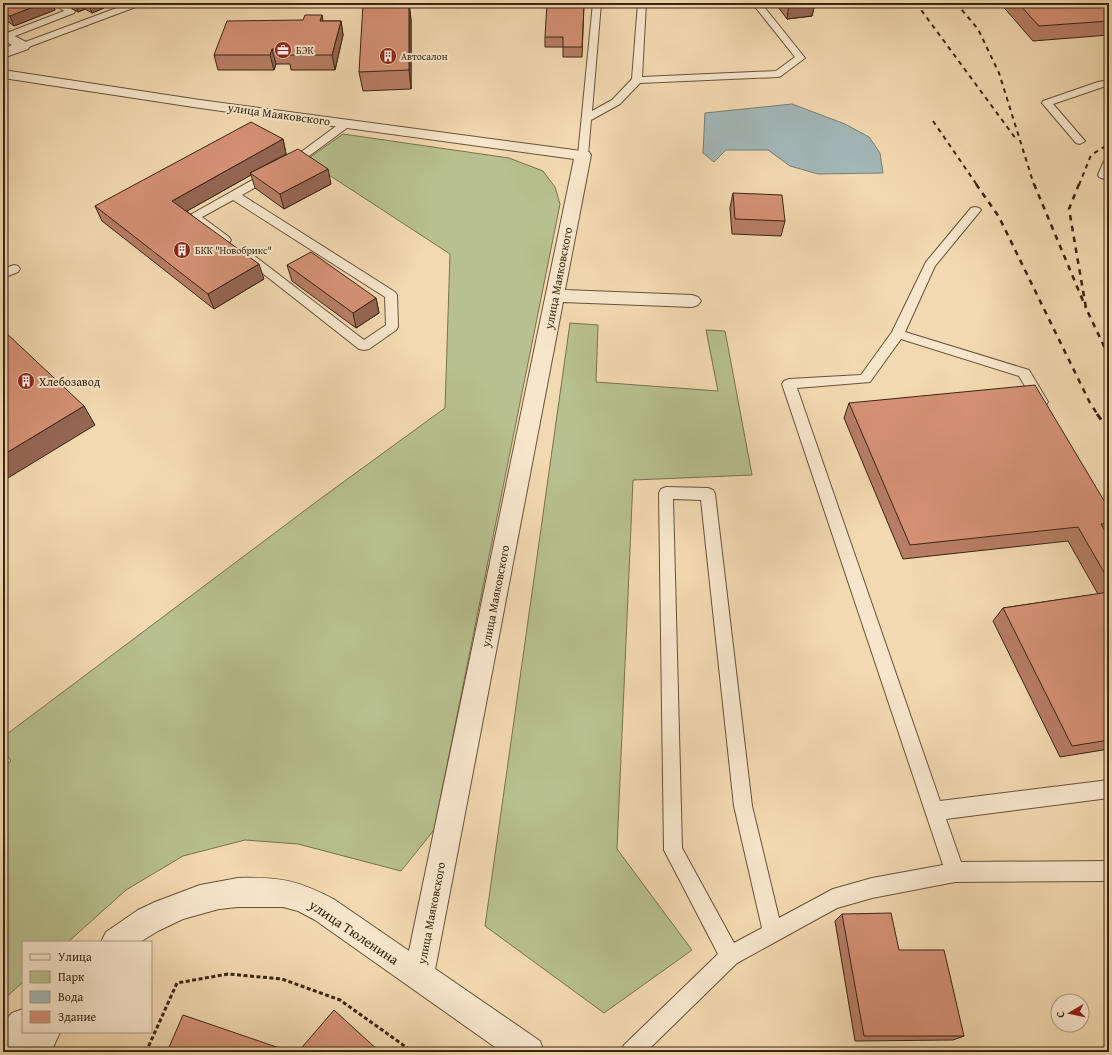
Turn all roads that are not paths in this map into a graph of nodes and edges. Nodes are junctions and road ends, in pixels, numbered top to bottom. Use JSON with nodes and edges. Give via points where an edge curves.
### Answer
{"nodes":[{"id":1,"x":57,"y":3,"type":"edge"},
{"id":2,"x":138,"y":3,"type":"edge"},
{"id":3,"x":597,"y":3,"type":"edge"},
{"id":4,"x":642,"y":3,"type":"edge"},
{"id":5,"x":756,"y":3,"type":"edge"},
{"id":6,"x":5,"y":35,"type":"edge"},
{"id":7,"x":23,"y":46,"type":"junction"},
{"id":8,"x":3,"y":54,"type":"edge"},
{"id":9,"x":3,"y":74,"type":"edge"},
{"id":10,"x":637,"y":80,"type":"junction"},
{"id":11,"x":1109,"y":83,"type":"edge"},
{"id":12,"x":586,"y":120,"type":"junction"},
{"id":13,"x":347,"y":124,"type":"junction"},
{"id":14,"x":1080,"y":141,"type":"dead end"},
{"id":15,"x":583,"y":155,"type":"junction"},
{"id":16,"x":1109,"y":161,"type":"edge"},
{"id":17,"x":1109,"y":178,"type":"edge"},
{"id":18,"x":234,"y":195,"type":"junction"},
{"id":19,"x":975,"y":210,"type":"dead end"},
{"id":20,"x":555,"y":296,"type":"junction"},
{"id":21,"x":692,"y":301,"type":"dead end"},
{"id":22,"x":898,"y":334,"type":"junction"},
{"id":23,"x":1048,"y":412,"type":"edge"},
{"id":24,"x":1109,"y":789,"type":"edge"},
{"id":25,"x":934,"y":811,"type":"junction"},
{"id":26,"x":1109,"y":871,"type":"edge"},
{"id":27,"x":955,"y":872,"type":"junction"},
{"id":28,"x":772,"y":933,"type":"junction"},
{"id":29,"x":117,"y":941,"type":"edge"},
{"id":30,"x":730,"y":956,"type":"junction"},
{"id":31,"x":419,"y":975,"type":"junction"},
{"id":32,"x":22,"y":1025,"type":"edge"},
{"id":33,"x":44,"y":1033,"type":"edge"},
{"id":34,"x":3,"y":1043,"type":"edge"},
{"id":35,"x":34,"y":1052,"type":"edge"},
{"id":36,"x":529,"y":1052,"type":"edge"},
{"id":37,"x":631,"y":1052,"type":"edge"}],
"edges":[{"from":1,"to":6,"type":"lane","via":[[71,11]]},
{"from":2,"to":7,"type":"lane"},
{"from":3,"to":12,"type":"lane"},
{"from":4,"to":10,"type":"lane"},
{"from":5,"to":10,"type":"lane","via":[[800,58],[778,74]]},
{"from":6,"to":7,"type":"street"},
{"from":7,"to":8,"type":"street"},
{"from":9,"to":13,"type":"street","name":"улица Маяковского"},
{"from":10,"to":12,"type":"lane","via":[[616,102]]},
{"from":11,"to":14,"type":"lane","via":[[1047,103]]},
{"from":12,"to":15,"type":"lane"},
{"from":13,"to":15,"type":"street","name":"улица Маяковского"},
{"from":13,"to":18,"type":"lane","via":[[301,157]]},
{"from":15,"to":20,"type":"street","name":"улица Маяковского"},
{"from":16,"to":17,"type":"lane","via":[[1103,175]]},
{"from":18,"to":18,"type":"lane","via":[[194,216],[364,346],[392,327],[391,295]]},
{"from":19,"to":22,"type":"lane","via":[[930,265]]},
{"from":20,"to":21,"type":"street"},
{"from":20,"to":31,"type":"street","name":"улица Маяковского"},
{"from":22,"to":23,"type":"lane","via":[[1024,373]]},
{"from":22,"to":25,"type":"lane","via":[[865,379],[788,384]]},
{"from":24,"to":25,"type":"lane"},
{"from":25,"to":27,"type":"lane"},
{"from":26,"to":27,"type":"lane"},
{"from":27,"to":28,"type":"lane","via":[[872,888],[833,899]]},
{"from":28,"to":30,"type":"lane"},
{"from":28,"to":30,"type":"lane","via":[[743,806],[708,494],[666,493],[673,850]]},
{"from":29,"to":31,"type":"street","name":"улица Тюленина","via":[[159,915],[194,900],[235,892],[290,894],[324,910]]},
{"from":30,"to":37,"type":"lane"},
{"from":31,"to":36,"type":"street","name":"улица Тюленина"},
{"from":32,"to":34,"type":"street"},
{"from":33,"to":35,"type":"street"}]}
